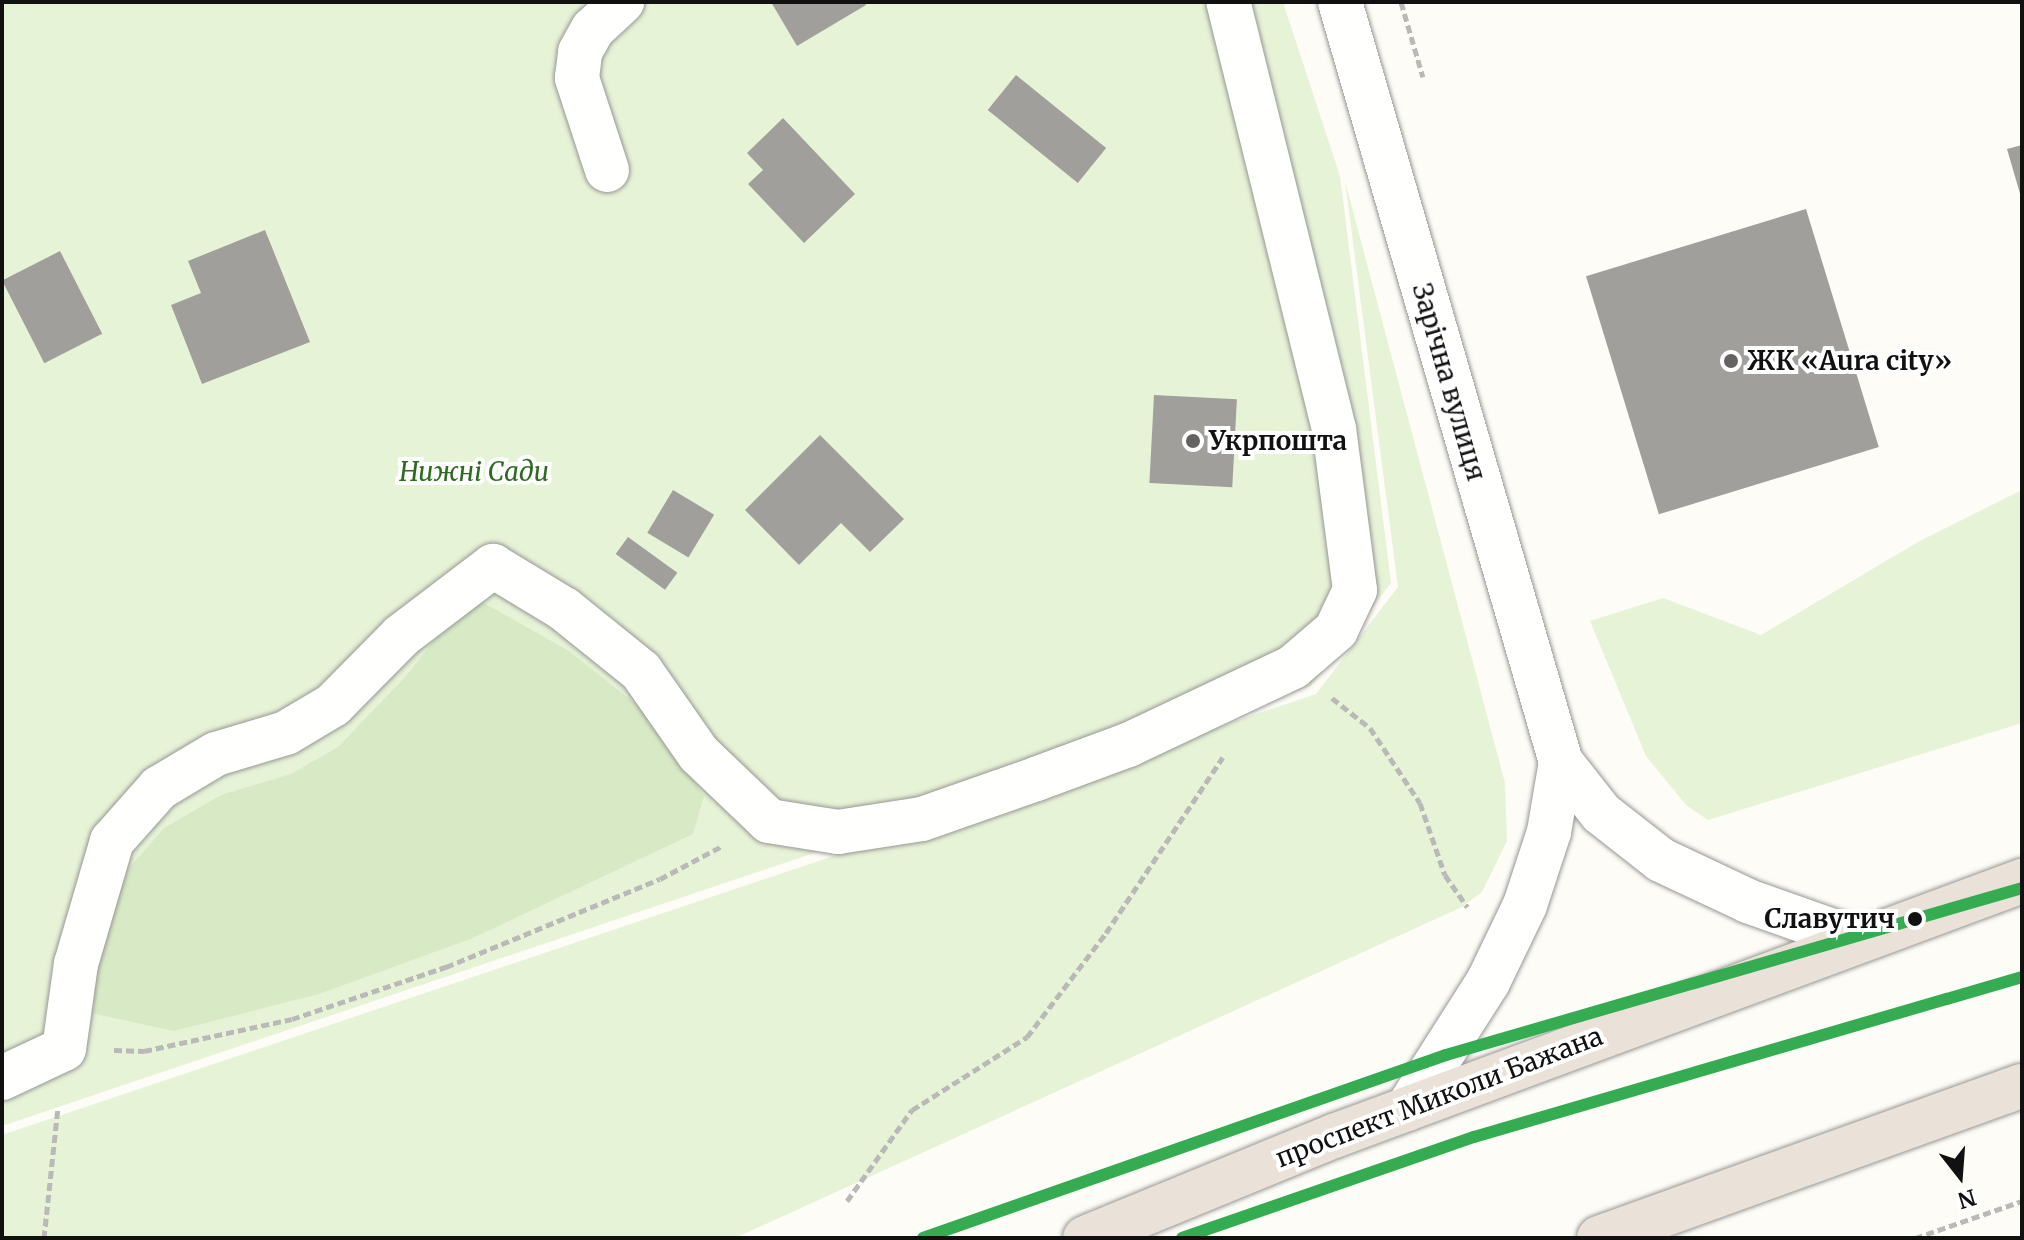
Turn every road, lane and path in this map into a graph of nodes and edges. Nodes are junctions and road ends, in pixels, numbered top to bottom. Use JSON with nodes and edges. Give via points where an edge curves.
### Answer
{"nodes":[{"id":1,"x":622,"y":2,"type":"edge"},
{"id":2,"x":1228,"y":2,"type":"edge"},
{"id":3,"x":1340,"y":2,"type":"edge"},
{"id":4,"x":1401,"y":2,"type":"edge"},
{"id":5,"x":1423,"y":77,"type":"dead end"},
{"id":6,"x":607,"y":170,"type":"dead end"},
{"id":7,"x":1278,"y":675,"type":"junction"},
{"id":8,"x":1561,"y":762,"type":"junction"},
{"id":9,"x":769,"y":821,"type":"junction"},
{"id":10,"x":2022,"y":881,"type":"edge"},
{"id":11,"x":1476,"y":921,"type":"dead end"},
{"id":12,"x":1858,"y":940,"type":"junction"},
{"id":13,"x":64,"y":1049,"type":"junction"},
{"id":14,"x":2,"y":1078,"type":"edge"},
{"id":15,"x":2022,"y":1086,"type":"edge"},
{"id":16,"x":1407,"y":1109,"type":"junction"},
{"id":17,"x":847,"y":1201,"type":"dead end"},
{"id":18,"x":2022,"y":1201,"type":"edge"},
{"id":19,"x":44,"y":1238,"type":"edge"},
{"id":20,"x":1085,"y":1238,"type":"edge"},
{"id":21,"x":1599,"y":1238,"type":"edge"},
{"id":22,"x":1915,"y":1238,"type":"edge"}],
"edges":[{"from":1,"to":6,"type":"street","via":[[593,29],[580,52],[577,78]]},
{"from":2,"to":7,"type":"street","via":[[1334,429],[1355,590],[1336,630]]},
{"from":3,"to":8,"type":"street","name":"Зарічна вулиця"},
{"from":4,"to":5,"type":"path"},
{"from":7,"to":9,"type":"street","via":[[1128,745],[922,819],[838,832]]},
{"from":7,"to":11,"type":"path","via":[[1370,728],[1420,803],[1445,875]]},
{"from":7,"to":17,"type":"path","via":[[1207,786],[1027,1037],[912,1110]]},
{"from":8,"to":12,"type":"street","name":"Зарічна вулиця","via":[[1601,813],[1661,860],[1748,901]]},
{"from":8,"to":16,"type":"street","name":"Зарічна вулиця","via":[[1549,832],[1525,905],[1488,982]]},
{"from":9,"to":13,"type":"path","via":[[632,890],[446,967],[292,1019],[144,1051]]},
{"from":9,"to":13,"type":"street","via":[[699,754],[641,671],[564,609],[493,566],[401,636],[333,705],[286,733],[216,754],[159,788],[112,841],[76,964]]},
{"from":10,"to":12,"type":"highway","name":"проспект Миколи Бажана"},
{"from":12,"to":16,"type":"highway","name":"проспект Миколи Бажана"},
{"from":13,"to":14,"type":"street"},
{"from":13,"to":19,"type":"path"},
{"from":15,"to":21,"type":"highway"},
{"from":16,"to":20,"type":"highway","name":"проспект Миколи Бажана"},
{"from":18,"to":22,"type":"path"}]}
